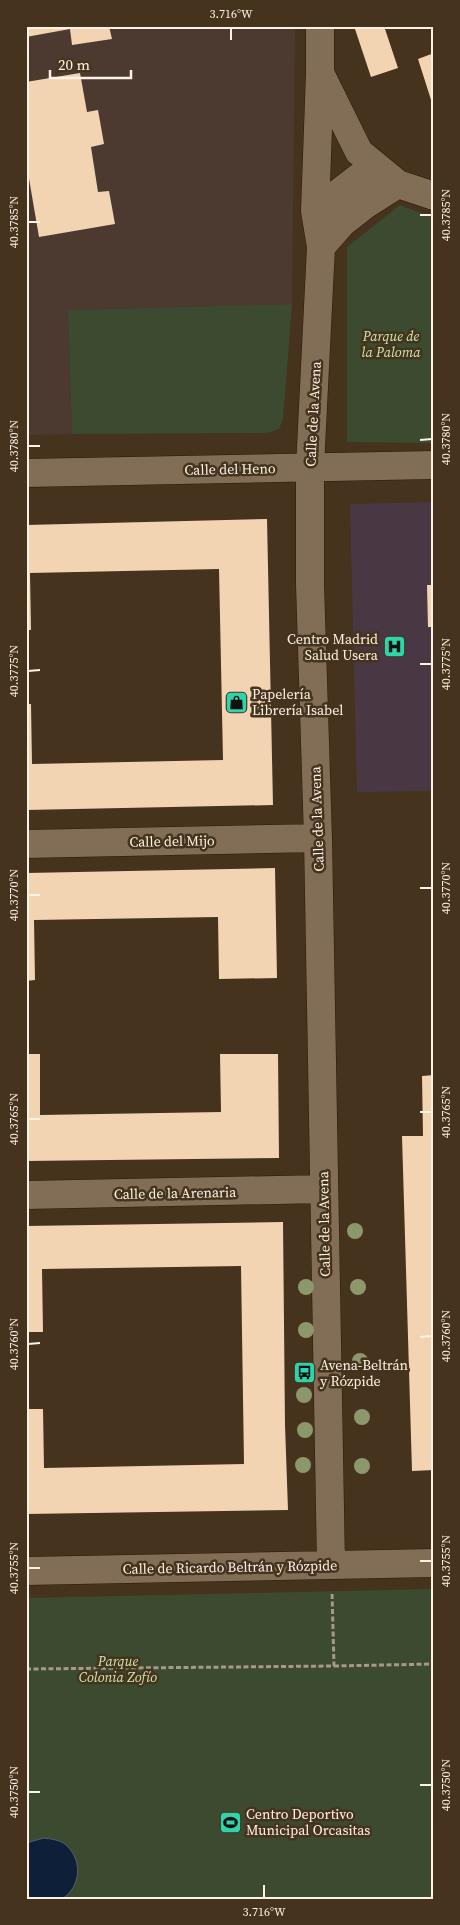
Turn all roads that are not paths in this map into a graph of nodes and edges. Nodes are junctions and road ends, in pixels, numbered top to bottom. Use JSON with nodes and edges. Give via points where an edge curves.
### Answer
{"nodes":[{"id":1,"x":320,"y":26,"type":"edge"},
{"id":2,"x":320,"y":73,"type":"junction"},
{"id":3,"x":398,"y":184,"type":"junction"},
{"id":4,"x":434,"y":196,"type":"edge"},
{"id":5,"x":315,"y":211,"type":"junction"},
{"id":6,"x":321,"y":248,"type":"junction"},
{"id":7,"x":434,"y":465,"type":"edge"},
{"id":8,"x":310,"y":468,"type":"junction"},
{"id":9,"x":26,"y":473,"type":"edge"},
{"id":10,"x":318,"y":838,"type":"junction"},
{"id":11,"x":26,"y":844,"type":"edge"},
{"id":12,"x":323,"y":1189,"type":"junction"},
{"id":13,"x":26,"y":1195,"type":"edge"},
{"id":14,"x":434,"y":1563,"type":"edge"},
{"id":15,"x":26,"y":1572,"type":"edge"},
{"id":16,"x":331,"y":1575,"type":"junction"}],
"edges":[{"from":1,"to":2,"type":"street","name":"Calle de la Avena"},
{"from":2,"to":3,"type":"street","via":[[359,152]]},
{"from":2,"to":5,"type":"street","name":"Calle de la Avena"},
{"from":3,"to":4,"type":"street"},
{"from":3,"to":5,"type":"street","via":[[359,177]]},
{"from":3,"to":6,"type":"street","via":[[342,223]]},
{"from":5,"to":6,"type":"street","name":"Calle de la Avena"},
{"from":6,"to":8,"type":"street","name":"Calle de la Avena"},
{"from":7,"to":8,"type":"street","name":"Calle del Heno"},
{"from":8,"to":9,"type":"street","name":"Calle del Heno"},
{"from":8,"to":10,"type":"street","name":"Calle de la Avena","via":[[310,584]]},
{"from":10,"to":11,"type":"street","name":"Calle del Mijo"},
{"from":10,"to":12,"type":"street","name":"Calle de la Avena"},
{"from":12,"to":13,"type":"street","name":"Calle de la Arenaria"},
{"from":12,"to":16,"type":"street","name":"Calle de la Avena"},
{"from":14,"to":16,"type":"street","name":"Calle de Ricardo Beltrán y Rózpide"},
{"from":15,"to":16,"type":"street","name":"Calle de Ricardo Beltrán y Rózpide"}]}
